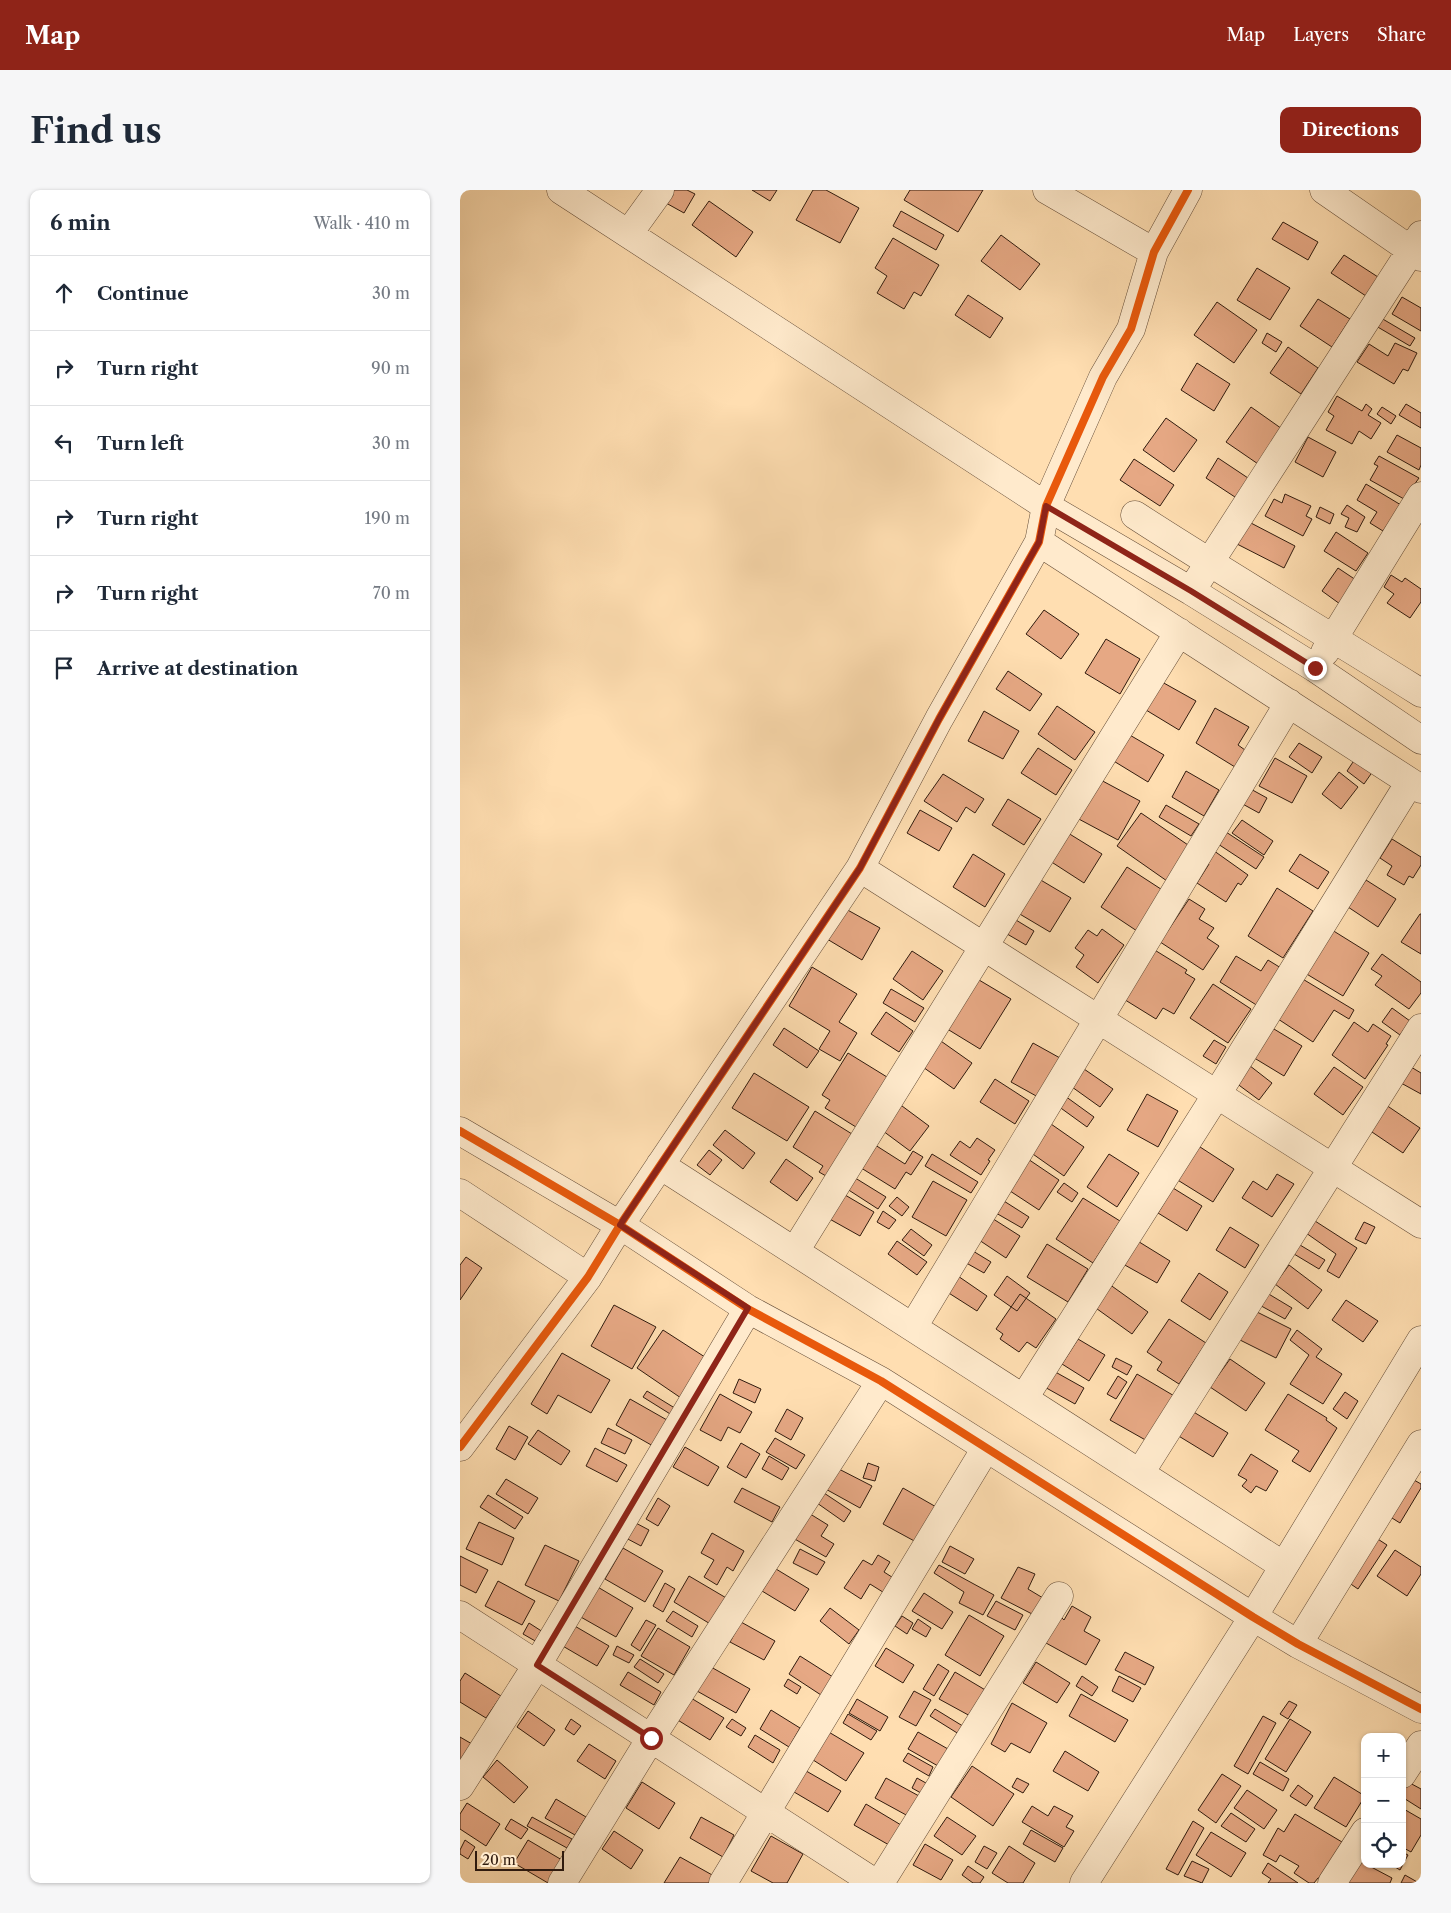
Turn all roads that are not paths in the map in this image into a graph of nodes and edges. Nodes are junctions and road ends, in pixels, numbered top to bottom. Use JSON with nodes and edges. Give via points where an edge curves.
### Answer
{"nodes":[{"id":1,"x":561,"y":190,"type":"edge"},
{"id":2,"x":660,"y":190,"type":"edge"},
{"id":3,"x":1047,"y":190,"type":"edge"},
{"id":4,"x":1188,"y":190,"type":"edge"},
{"id":5,"x":1324,"y":190,"type":"edge"},
{"id":6,"x":629,"y":233,"type":"junction"},
{"id":7,"x":1418,"y":248,"type":"edge"},
{"id":8,"x":1154,"y":252,"type":"junction"},
{"id":9,"x":1421,"y":496,"type":"edge"},
{"id":10,"x":1046,"y":506,"type":"junction"},
{"id":11,"x":1135,"y":515,"type":"dead end"},
{"id":12,"x":1039,"y":542,"type":"junction"},
{"id":13,"x":1209,"y":563,"type":"junction"},
{"id":14,"x":1191,"y":591,"type":"junction"},
{"id":15,"x":1179,"y":632,"type":"junction"},
{"id":16,"x":1334,"y":637,"type":"junction"},
{"id":17,"x":1315,"y":668,"type":"junction"},
{"id":18,"x":1421,"y":693,"type":"edge"},
{"id":19,"x":1289,"y":704,"type":"junction"},
{"id":20,"x":1421,"y":740,"type":"edge"},
{"id":21,"x":1415,"y":785,"type":"edge"},
{"id":22,"x":860,"y":868,"type":"junction"},
{"id":23,"x":985,"y":947,"type":"junction"},
{"id":24,"x":1100,"y":1020,"type":"junction"},
{"id":25,"x":1421,"y":1028,"type":"edge"},
{"id":26,"x":1218,"y":1094,"type":"junction"},
{"id":27,"x":460,"y":1132,"type":"edge"},
{"id":28,"x":660,"y":1165,"type":"junction"},
{"id":29,"x":1333,"y":1167,"type":"junction"},
{"id":30,"x":460,"y":1193,"type":"edge"},
{"id":31,"x":1421,"y":1224,"type":"edge"},
{"id":32,"x":620,"y":1225,"type":"junction"},
{"id":33,"x":795,"y":1251,"type":"junction"},
{"id":34,"x":588,"y":1277,"type":"junction"},
{"id":35,"x":748,"y":1308,"type":"junction"},
{"id":36,"x":914,"y":1327,"type":"junction"},
{"id":37,"x":1421,"y":1340,"type":"edge"},
{"id":38,"x":881,"y":1381,"type":"junction"},
{"id":39,"x":1024,"y":1398,"type":"junction"},
{"id":40,"x":465,"y":1432,"type":"edge"},
{"id":41,"x":1421,"y":1444,"type":"edge"},
{"id":42,"x":986,"y":1448,"type":"junction"},
{"id":43,"x":1140,"y":1473,"type":"junction"},
{"id":44,"x":1284,"y":1566,"type":"junction"},
{"id":45,"x":1059,"y":1596,"type":"dead end"},
{"id":46,"x":460,"y":1615,"type":"edge"},
{"id":47,"x":1253,"y":1618,"type":"junction"},
{"id":48,"x":1298,"y":1644,"type":"junction"},
{"id":49,"x":537,"y":1665,"type":"junction"},
{"id":50,"x":1421,"y":1709,"type":"edge"},
{"id":51,"x":651,"y":1738,"type":"junction"},
{"id":52,"x":1421,"y":1745,"type":"edge"},
{"id":53,"x":1406,"y":1768,"type":"edge"},
{"id":54,"x":460,"y":1786,"type":"edge"},
{"id":55,"x":766,"y":1813,"type":"junction"},
{"id":56,"x":1361,"y":1838,"type":"edge"},
{"id":57,"x":562,"y":1883,"type":"edge"},
{"id":58,"x":723,"y":1883,"type":"edge"},
{"id":59,"x":875,"y":1883,"type":"edge"},
{"id":60,"x":880,"y":1883,"type":"edge"},
{"id":61,"x":1084,"y":1883,"type":"edge"},
{"id":62,"x":1332,"y":1883,"type":"edge"}],
"edges":[{"from":1,"to":6,"type":"street"},
{"from":2,"to":6,"type":"street"},
{"from":3,"to":8,"type":"street"},
{"from":4,"to":8,"type":"street"},
{"from":5,"to":7,"type":"street"},
{"from":6,"to":10,"type":"street"},
{"from":7,"to":13,"type":"street"},
{"from":8,"to":10,"type":"street","via":[[1131,329],[1103,377]]},
{"from":9,"to":16,"type":"street"},
{"from":10,"to":12,"type":"street"},
{"from":10,"to":14,"type":"street"},
{"from":11,"to":13,"type":"street"},
{"from":12,"to":15,"type":"street"},
{"from":12,"to":22,"type":"street"},
{"from":13,"to":14,"type":"street"},
{"from":13,"to":16,"type":"street"},
{"from":14,"to":17,"type":"street"},
{"from":15,"to":19,"type":"street"},
{"from":15,"to":23,"type":"street"},
{"from":16,"to":17,"type":"street"},
{"from":16,"to":18,"type":"street"},
{"from":17,"to":20,"type":"street"},
{"from":19,"to":21,"type":"street"},
{"from":19,"to":24,"type":"street"},
{"from":21,"to":26,"type":"street"},
{"from":22,"to":23,"type":"street"},
{"from":22,"to":28,"type":"street"},
{"from":23,"to":24,"type":"street"},
{"from":23,"to":33,"type":"street"},
{"from":24,"to":26,"type":"street"},
{"from":24,"to":36,"type":"street"},
{"from":25,"to":29,"type":"street"},
{"from":26,"to":29,"type":"street"},
{"from":26,"to":39,"type":"street"},
{"from":27,"to":32,"type":"street"},
{"from":28,"to":32,"type":"street"},
{"from":28,"to":33,"type":"street"},
{"from":29,"to":31,"type":"street"},
{"from":29,"to":43,"type":"street"},
{"from":30,"to":34,"type":"street"},
{"from":32,"to":34,"type":"street"},
{"from":32,"to":35,"type":"street"},
{"from":33,"to":36,"type":"street"},
{"from":34,"to":40,"type":"street"},
{"from":35,"to":38,"type":"street"},
{"from":35,"to":49,"type":"street"},
{"from":36,"to":39,"type":"street"},
{"from":37,"to":44,"type":"street"},
{"from":38,"to":42,"type":"street"},
{"from":38,"to":51,"type":"street"},
{"from":39,"to":43,"type":"street"},
{"from":41,"to":48,"type":"street"},
{"from":42,"to":47,"type":"street"},
{"from":42,"to":55,"type":"street"},
{"from":43,"to":44,"type":"street"},
{"from":44,"to":47,"type":"street"},
{"from":45,"to":60,"type":"street"},
{"from":46,"to":49,"type":"street"},
{"from":47,"to":48,"type":"street"},
{"from":47,"to":61,"type":"street"},
{"from":48,"to":50,"type":"street"},
{"from":49,"to":51,"type":"street"},
{"from":49,"to":54,"type":"street"},
{"from":51,"to":55,"type":"street"},
{"from":51,"to":57,"type":"street"},
{"from":52,"to":53,"type":"street"},
{"from":55,"to":58,"type":"street"},
{"from":55,"to":59,"type":"street"},
{"from":56,"to":62,"type":"street"}]}
